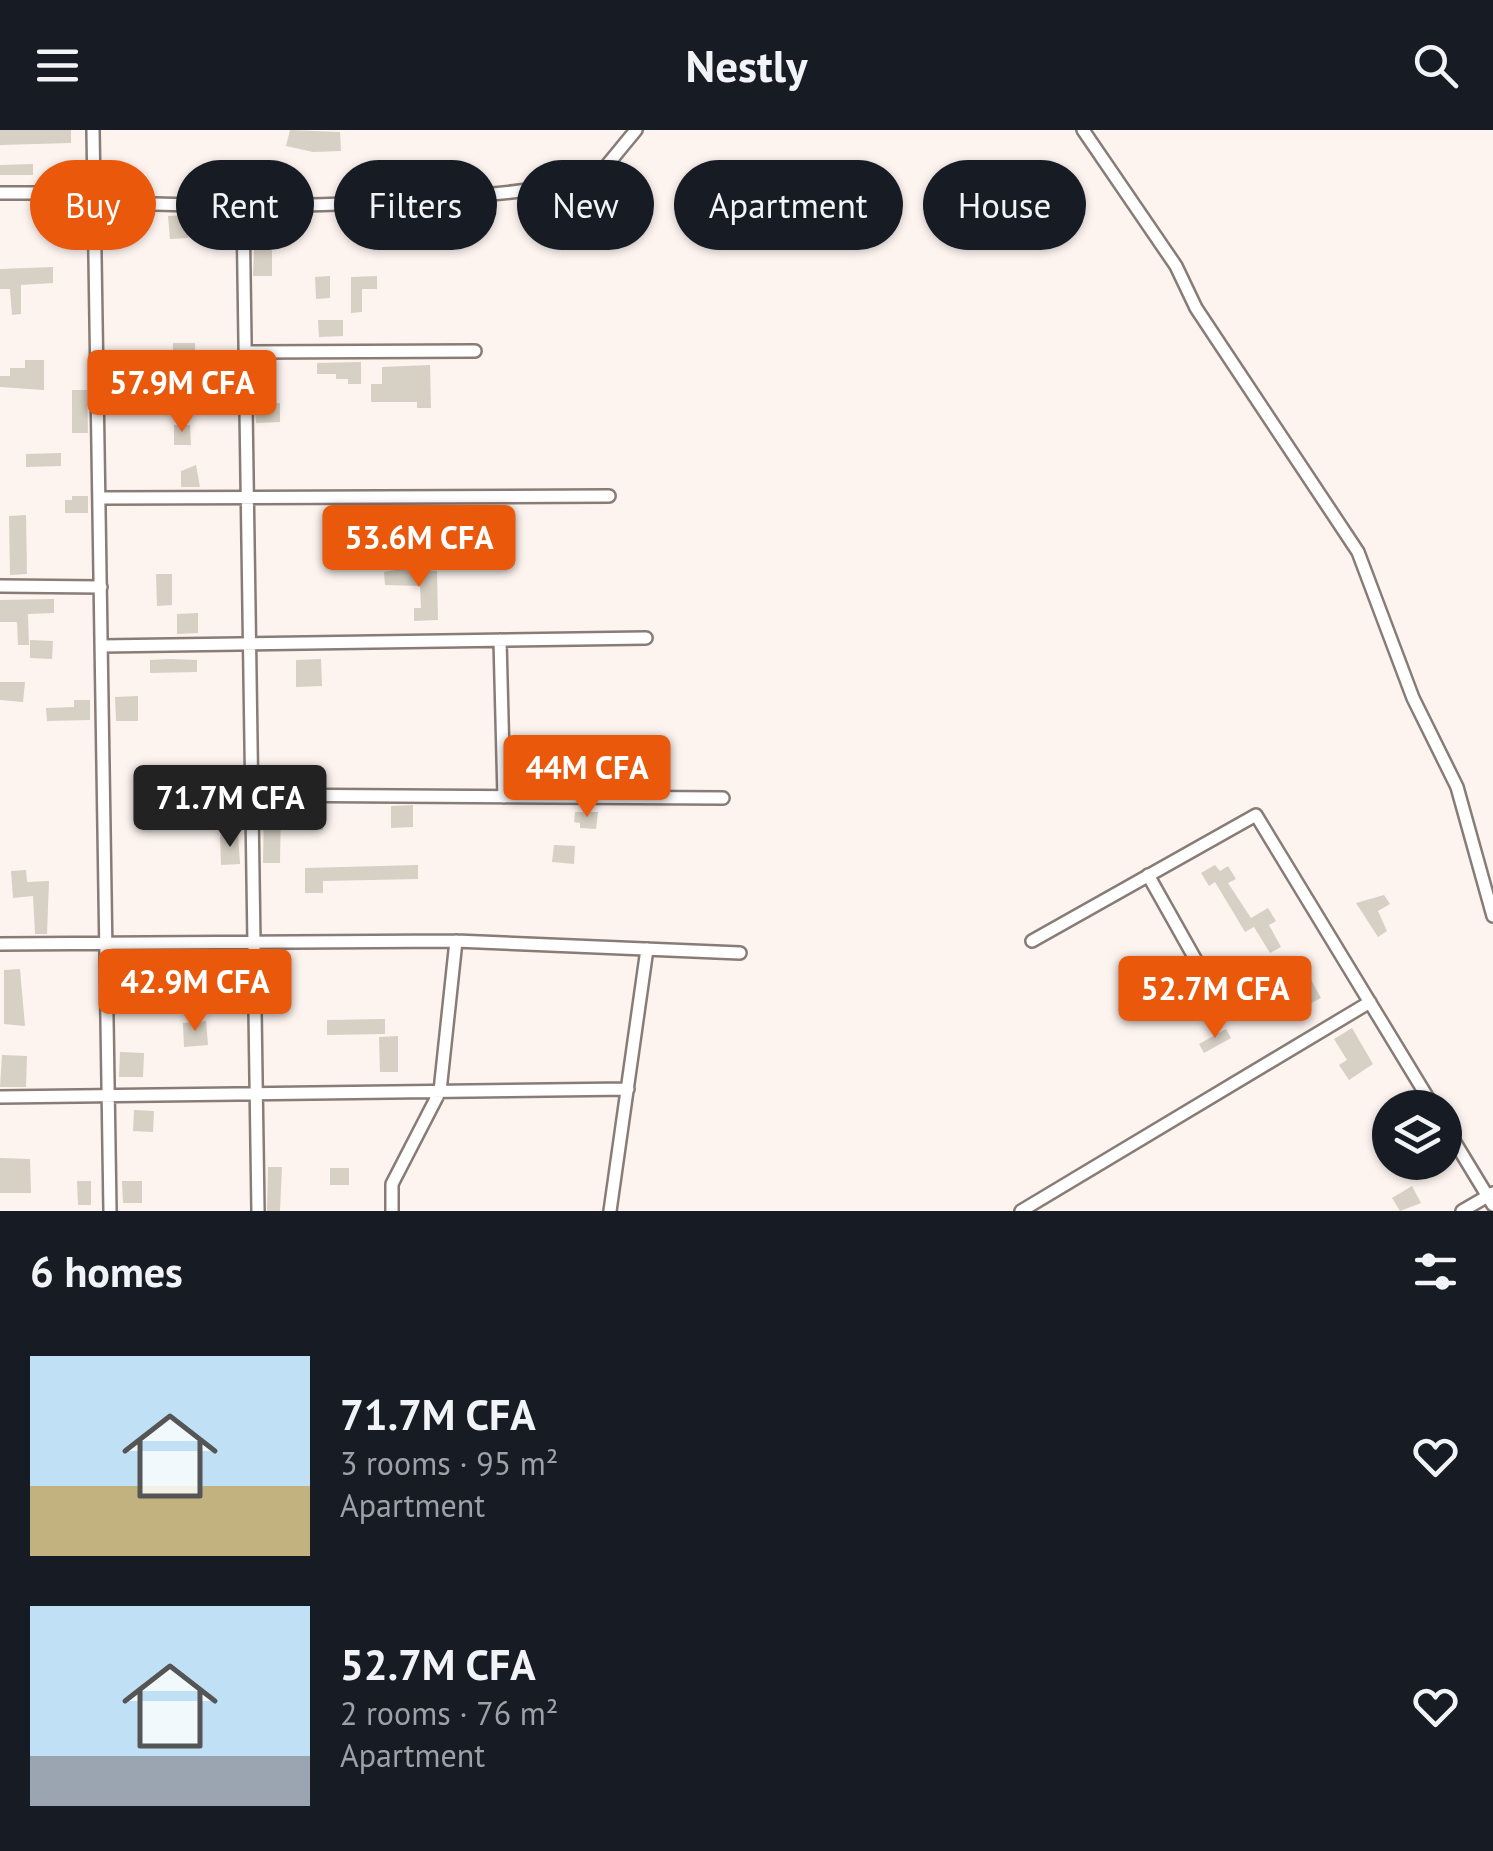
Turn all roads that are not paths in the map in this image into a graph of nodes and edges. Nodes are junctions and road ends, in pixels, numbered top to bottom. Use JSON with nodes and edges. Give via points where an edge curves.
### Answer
{"nodes":[{"id":1,"x":93,"y":130,"type":"edge"},
{"id":2,"x":636,"y":130,"type":"edge"},
{"id":3,"x":1083,"y":130,"type":"edge"},
{"id":4,"x":93,"y":160,"type":"edge"},
{"id":5,"x":0,"y":193,"type":"edge"},
{"id":6,"x":30,"y":194,"type":"edge"},
{"id":7,"x":314,"y":204,"type":"edge"},
{"id":8,"x":95,"y":250,"type":"edge"},
{"id":9,"x":244,"y":250,"type":"edge"},
{"id":10,"x":475,"y":351,"type":"dead end"},
{"id":11,"x":245,"y":352,"type":"junction"},
{"id":12,"x":609,"y":496,"type":"dead end"},
{"id":13,"x":99,"y":498,"type":"junction"},
{"id":14,"x":247,"y":498,"type":"junction"},
{"id":15,"x":0,"y":586,"type":"edge"},
{"id":16,"x":100,"y":586,"type":"junction"},
{"id":17,"x":646,"y":638,"type":"dead end"},
{"id":18,"x":500,"y":640,"type":"junction"},
{"id":19,"x":249,"y":644,"type":"junction"},
{"id":20,"x":102,"y":646,"type":"junction"},
{"id":21,"x":252,"y":795,"type":"junction"},
{"id":22,"x":504,"y":796,"type":"junction"},
{"id":23,"x":724,"y":798,"type":"dead end"},
{"id":24,"x":1148,"y":876,"type":"junction"},
{"id":25,"x":1493,"y":916,"type":"edge"},
{"id":26,"x":1032,"y":941,"type":"dead end"},
{"id":27,"x":254,"y":942,"type":"junction"},
{"id":28,"x":456,"y":942,"type":"junction"},
{"id":29,"x":0,"y":944,"type":"edge"},
{"id":30,"x":106,"y":944,"type":"junction"},
{"id":31,"x":648,"y":949,"type":"junction"},
{"id":32,"x":740,"y":952,"type":"dead end"},
{"id":33,"x":1207,"y":980,"type":"dead end"},
{"id":34,"x":1370,"y":1002,"type":"junction"},
{"id":35,"x":628,"y":1089,"type":"junction"},
{"id":36,"x":1423,"y":1090,"type":"edge"},
{"id":37,"x":440,"y":1092,"type":"junction"},
{"id":38,"x":256,"y":1094,"type":"junction"},
{"id":39,"x":108,"y":1096,"type":"junction"},
{"id":40,"x":0,"y":1097,"type":"edge"},
{"id":41,"x":1462,"y":1153,"type":"edge"},
{"id":42,"x":1491,"y":1198,"type":"edge"},
{"id":43,"x":110,"y":1211,"type":"edge"},
{"id":44,"x":258,"y":1211,"type":"edge"},
{"id":45,"x":392,"y":1211,"type":"edge"},
{"id":46,"x":610,"y":1211,"type":"edge"},
{"id":47,"x":1021,"y":1211,"type":"edge"},
{"id":48,"x":1462,"y":1211,"type":"edge"}],
"edges":[{"from":1,"to":4,"type":"street"},
{"from":2,"to":7,"type":"street","via":[[594,181],[522,192]]},
{"from":3,"to":25,"type":"street","via":[[1358,552],[1413,698],[1457,787]]},
{"from":5,"to":6,"type":"street"},
{"from":8,"to":13,"type":"street"},
{"from":9,"to":11,"type":"street"},
{"from":10,"to":11,"type":"street"},
{"from":11,"to":14,"type":"street"},
{"from":12,"to":14,"type":"street"},
{"from":13,"to":14,"type":"street"},
{"from":13,"to":16,"type":"street"},
{"from":14,"to":19,"type":"street"},
{"from":15,"to":16,"type":"street"},
{"from":16,"to":20,"type":"street"},
{"from":17,"to":18,"type":"street"},
{"from":18,"to":19,"type":"street"},
{"from":18,"to":22,"type":"street"},
{"from":19,"to":20,"type":"street"},
{"from":19,"to":21,"type":"street"},
{"from":20,"to":30,"type":"street"},
{"from":21,"to":22,"type":"street"},
{"from":21,"to":27,"type":"street"},
{"from":22,"to":23,"type":"street"},
{"from":24,"to":26,"type":"street"},
{"from":24,"to":33,"type":"street"},
{"from":24,"to":34,"type":"street","via":[[1256,815]]},
{"from":27,"to":28,"type":"street"},
{"from":27,"to":30,"type":"street"},
{"from":27,"to":38,"type":"street"},
{"from":28,"to":31,"type":"street"},
{"from":28,"to":37,"type":"street"},
{"from":29,"to":30,"type":"street"},
{"from":30,"to":39,"type":"street"},
{"from":31,"to":32,"type":"street"},
{"from":31,"to":35,"type":"street"},
{"from":34,"to":36,"type":"street"},
{"from":34,"to":47,"type":"street"},
{"from":35,"to":37,"type":"street"},
{"from":35,"to":46,"type":"street"},
{"from":37,"to":38,"type":"street"},
{"from":37,"to":45,"type":"street","via":[[392,1184]]},
{"from":38,"to":39,"type":"street"},
{"from":38,"to":44,"type":"street"},
{"from":39,"to":40,"type":"street"},
{"from":39,"to":43,"type":"street"},
{"from":41,"to":42,"type":"street"},
{"from":42,"to":48,"type":"street"}]}
